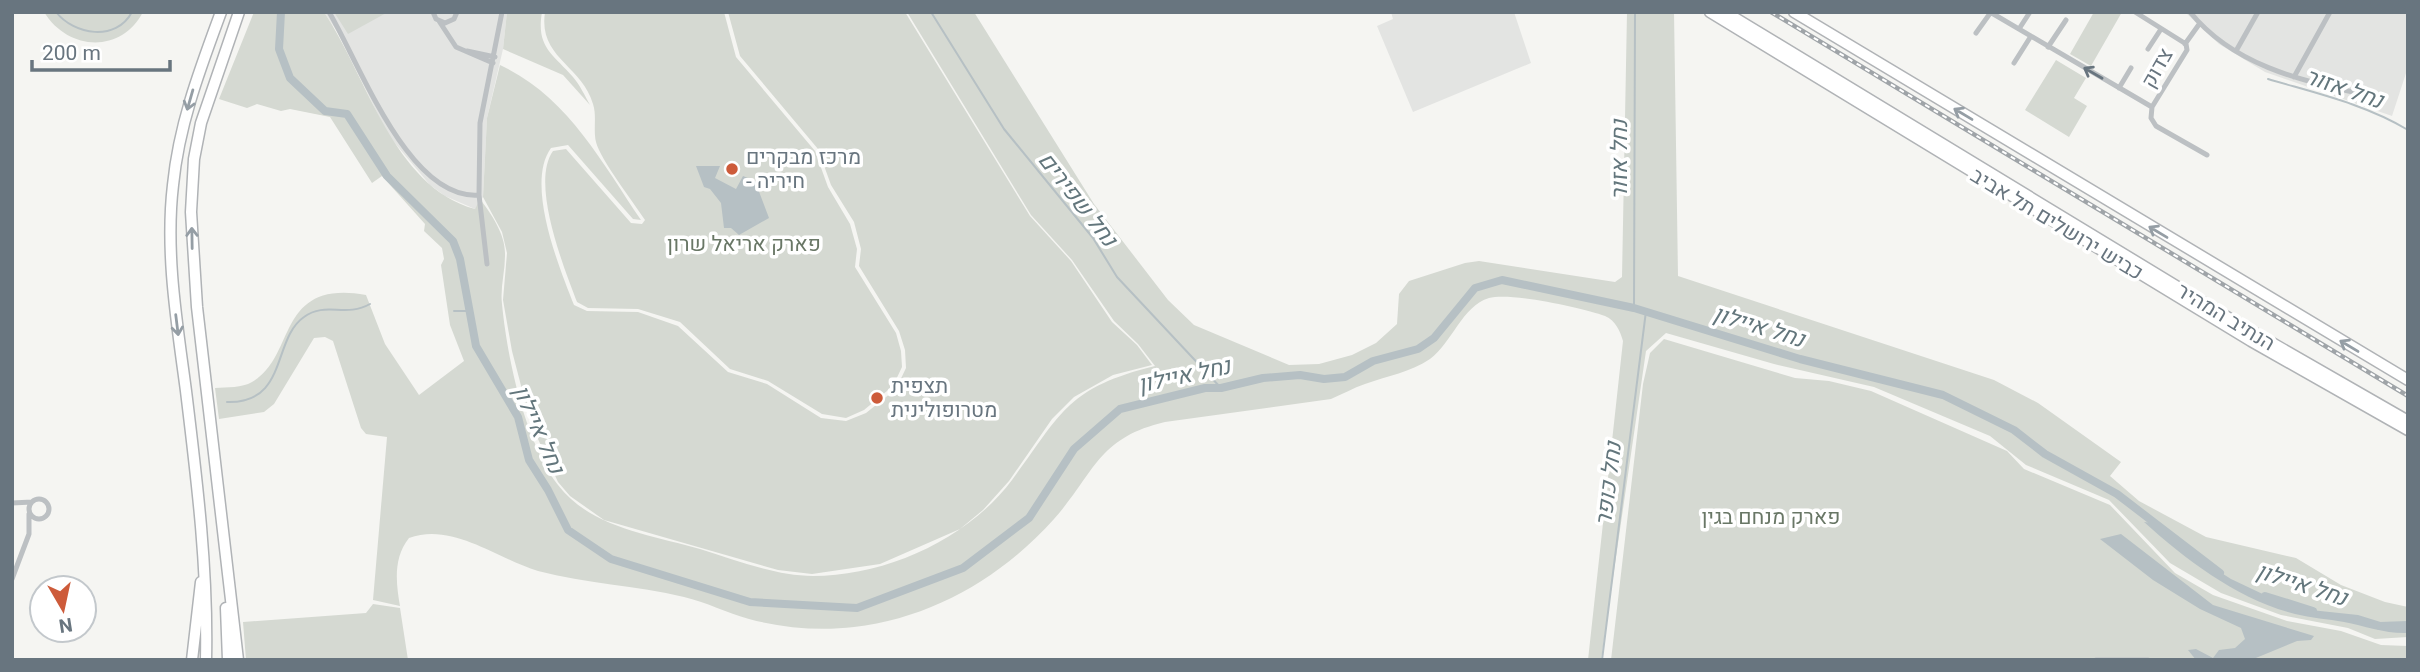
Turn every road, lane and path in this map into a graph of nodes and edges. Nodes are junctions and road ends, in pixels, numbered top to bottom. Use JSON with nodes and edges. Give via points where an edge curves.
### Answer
{"nodes":[{"id":1,"x":221,"y":12,"type":"edge"},
{"id":2,"x":239,"y":12,"type":"edge"},
{"id":3,"x":245,"y":12,"type":"edge"},
{"id":4,"x":329,"y":12,"type":"edge"},
{"id":5,"x":433,"y":12,"type":"edge"},
{"id":6,"x":502,"y":12,"type":"edge"},
{"id":7,"x":1710,"y":12,"type":"edge"},
{"id":8,"x":1725,"y":12,"type":"edge"},
{"id":9,"x":1794,"y":12,"type":"edge"},
{"id":10,"x":1990,"y":12,"type":"edge"},
{"id":11,"x":2030,"y":12,"type":"edge"},
{"id":12,"x":2135,"y":12,"type":"edge"},
{"id":13,"x":2190,"y":12,"type":"edge"},
{"id":14,"x":2258,"y":12,"type":"edge"},
{"id":15,"x":2330,"y":12,"type":"edge"},
{"id":16,"x":455,"y":15,"type":"edge"},
{"id":17,"x":2066,"y":20,"type":"dead end"},
{"id":18,"x":439,"y":21,"type":"junction"},
{"id":19,"x":2200,"y":23,"type":"junction"},
{"id":20,"x":2019,"y":29,"type":"junction"},
{"id":21,"x":2161,"y":29,"type":"junction"},
{"id":22,"x":1976,"y":33,"type":"dead end"},
{"id":23,"x":2031,"y":36,"type":"junction"},
{"id":24,"x":2186,"y":44,"type":"junction"},
{"id":25,"x":454,"y":45,"type":"junction"},
{"id":26,"x":2048,"y":47,"type":"junction"},
{"id":27,"x":2148,"y":49,"type":"dead end"},
{"id":28,"x":2236,"y":51,"type":"junction"},
{"id":29,"x":494,"y":60,"type":"junction"},
{"id":30,"x":2014,"y":63,"type":"dead end"},
{"id":31,"x":2131,"y":68,"type":"dead end"},
{"id":32,"x":2294,"y":77,"type":"junction"},
{"id":33,"x":215,"y":78,"type":"junction"},
{"id":34,"x":2119,"y":88,"type":"junction"},
{"id":35,"x":2362,"y":94,"type":"dead end"},
{"id":36,"x":2152,"y":107,"type":"junction"},
{"id":37,"x":2207,"y":155,"type":"dead end"},
{"id":38,"x":479,"y":195,"type":"junction"},
{"id":39,"x":487,"y":264,"type":"dead end"},
{"id":40,"x":2408,"y":380,"type":"edge"},
{"id":41,"x":2408,"y":421,"type":"edge"},
{"id":42,"x":212,"y":427,"type":"junction"},
{"id":43,"x":2408,"y":430,"type":"edge"},
{"id":44,"x":191,"y":435,"type":"junction"},
{"id":45,"x":32,"y":502,"type":"junction"},
{"id":46,"x":13,"y":503,"type":"edge"},
{"id":47,"x":29,"y":512,"type":"junction"},
{"id":48,"x":40,"y":520,"type":"junction"},
{"id":49,"x":29,"y":534,"type":"junction"},
{"id":50,"x":12,"y":579,"type":"edge"},
{"id":51,"x":192,"y":660,"type":"edge"},
{"id":52,"x":206,"y":660,"type":"edge"},
{"id":53,"x":228,"y":660,"type":"edge"},
{"id":54,"x":238,"y":660,"type":"edge"},
{"id":55,"x":2096,"y":660,"type":"edge"},
{"id":56,"x":2148,"y":660,"type":"edge"}],
"edges":[{"from":1,"to":44,"type":"highway","one_way":true,"via":[[185,117],[172,188],[173,285]]},
{"from":2,"to":33,"type":"highway"},
{"from":3,"to":33,"type":"highway"},
{"from":4,"to":38,"type":"street","via":[[386,120],[415,161],[451,193]]},
{"from":5,"to":18,"type":"street"},
{"from":6,"to":29,"type":"street"},
{"from":7,"to":43,"type":"highway","name":"כביש ירושלים תל אביב","via":[[2250,341]]},
{"from":8,"to":41,"type":"highway","name":"הנתיב המהיר","via":[[2231,320]]},
{"from":40,"to":9,"type":"highway","one_way":true},
{"from":10,"to":20,"type":"street"},
{"from":10,"to":22,"type":"street"},
{"from":11,"to":20,"type":"street"},
{"from":12,"to":21,"type":"street"},
{"from":13,"to":19,"type":"street"},
{"from":14,"to":28,"type":"street"},
{"from":15,"to":32,"type":"street"},
{"from":16,"to":18,"type":"street","via":[[445,23]]},
{"from":16,"to":25,"type":"street","via":[[447,33]]},
{"from":17,"to":26,"type":"street"},
{"from":18,"to":25,"type":"street"},
{"from":19,"to":24,"type":"street","name":"צדוק"},
{"from":19,"to":28,"type":"street"},
{"from":20,"to":23,"type":"street"},
{"from":21,"to":24,"type":"street"},
{"from":21,"to":27,"type":"street"},
{"from":23,"to":26,"type":"street"},
{"from":23,"to":30,"type":"street"},
{"from":24,"to":36,"type":"street","name":"צדוק"},
{"from":25,"to":29,"type":"street"},
{"from":34,"to":26,"type":"street","one_way":true},
{"from":28,"to":32,"type":"street","via":[[2262,67]]},
{"from":29,"to":38,"type":"street","via":[[480,123]]},
{"from":31,"to":34,"type":"street"},
{"from":32,"to":35,"type":"street"},
{"from":42,"to":33,"type":"highway","one_way":true,"via":[[191,212],[196,145]]},
{"from":34,"to":36,"type":"street"},
{"from":36,"to":37,"type":"street","via":[[2156,126]]},
{"from":38,"to":39,"type":"street"},
{"from":42,"to":53,"type":"highway"},
{"from":42,"to":54,"type":"highway"},
{"from":44,"to":51,"type":"highway","via":[[201,583]]},
{"from":44,"to":52,"type":"highway","via":[[207,580]]},
{"from":45,"to":46,"type":"street"},
{"from":45,"to":47,"type":"street"},
{"from":45,"to":48,"type":"street","via":[[42,499],[49,507]]},
{"from":46,"to":47,"type":"street"},
{"from":47,"to":48,"type":"street"},
{"from":47,"to":49,"type":"street"},
{"from":48,"to":49,"type":"street"},
{"from":49,"to":50,"type":"street"},
{"from":55,"to":56,"type":"street"}]}
